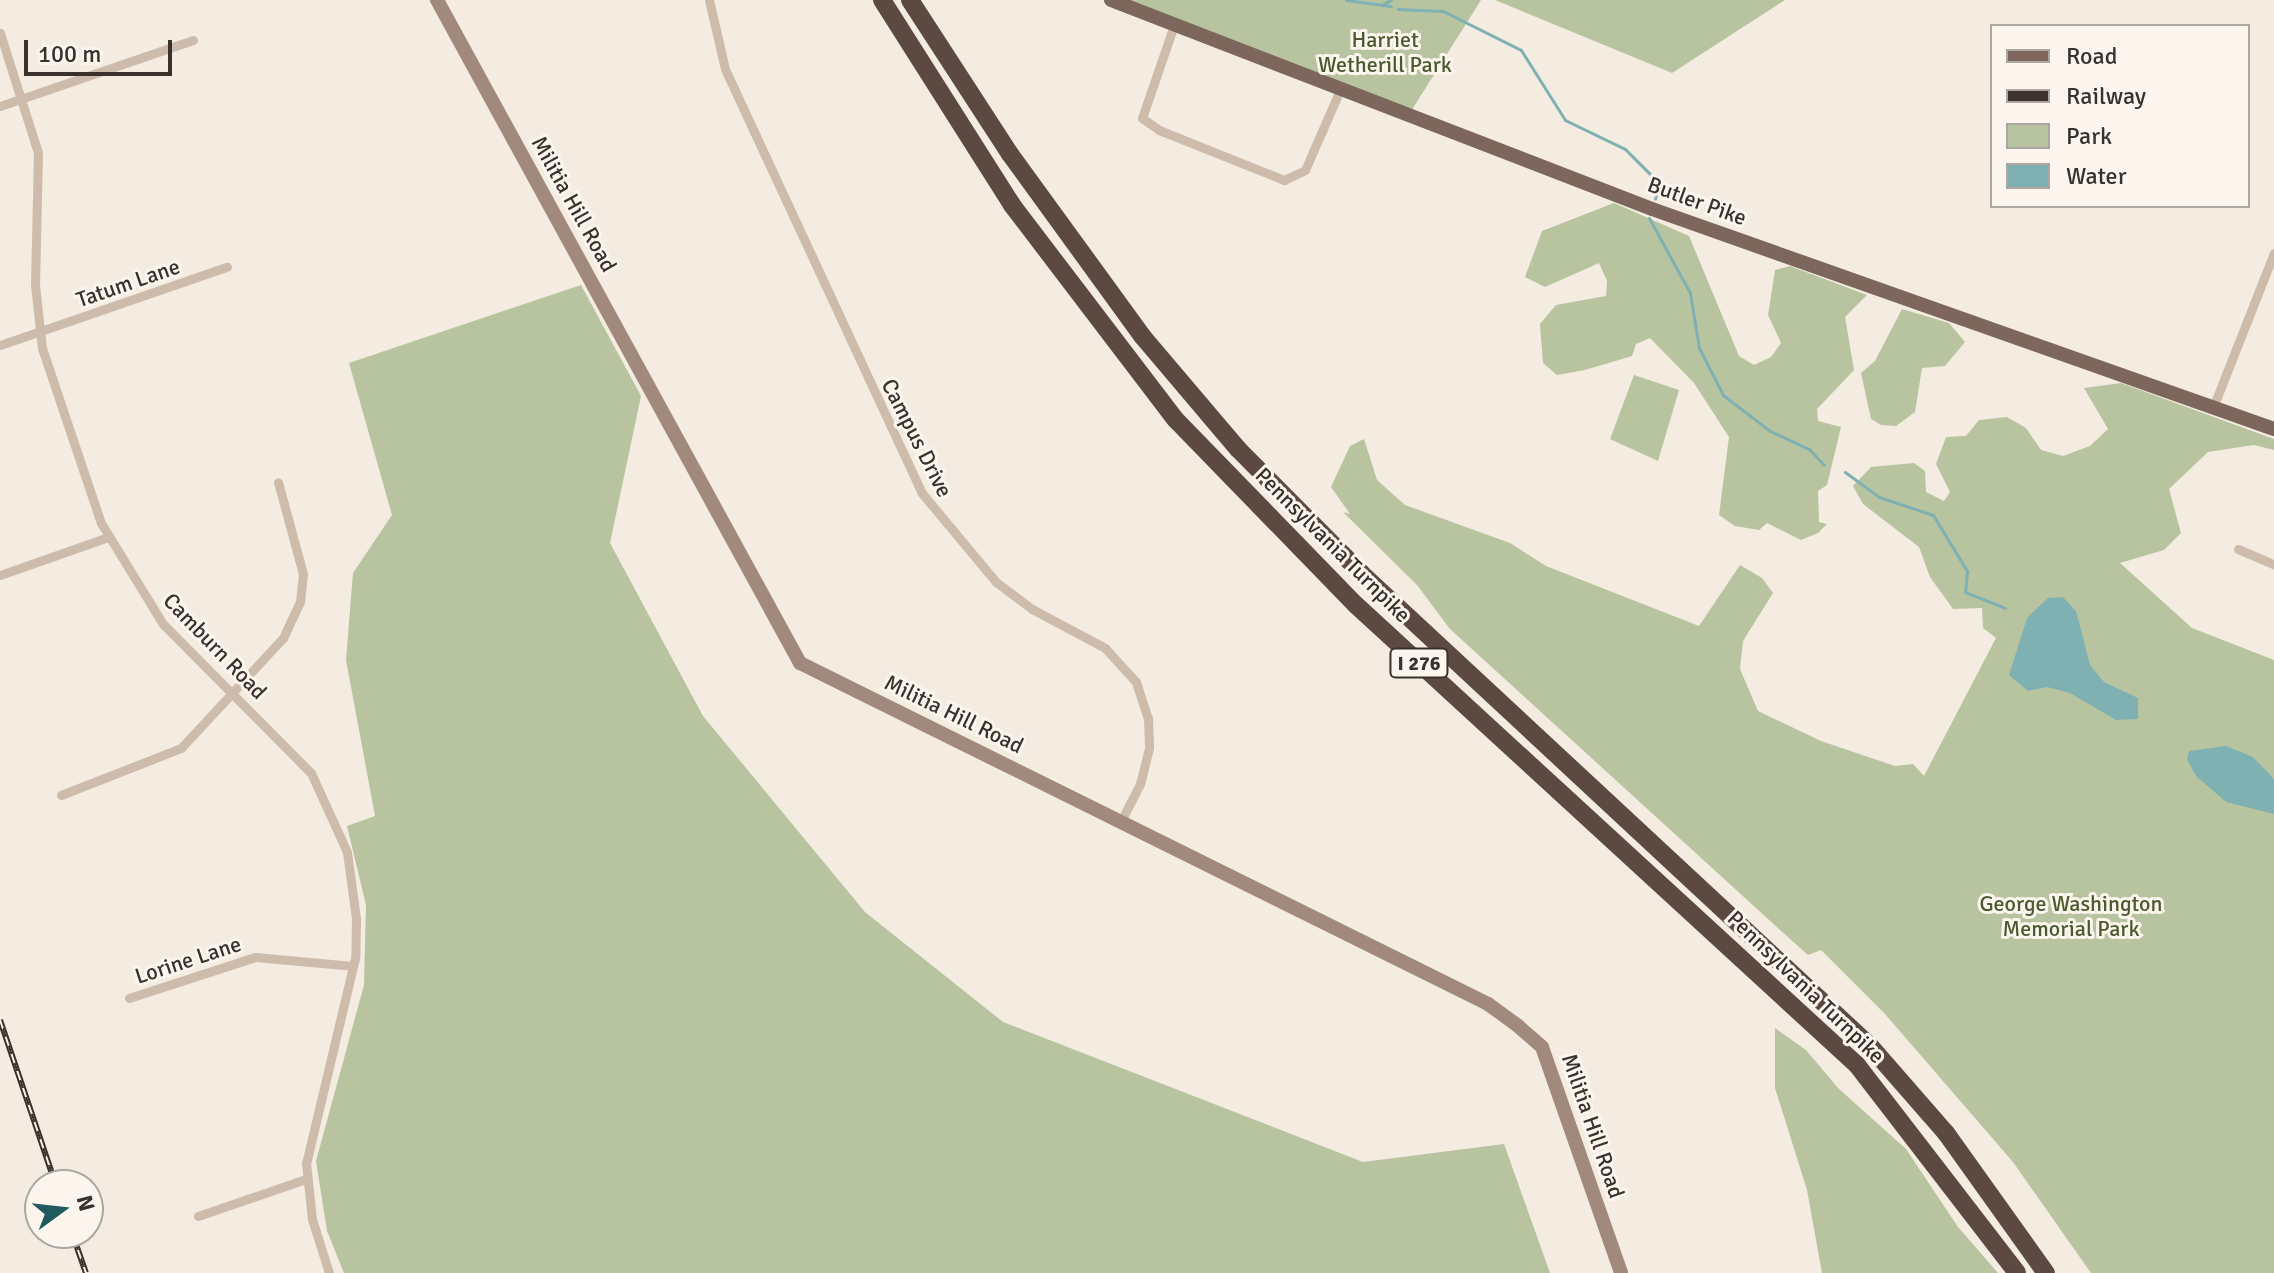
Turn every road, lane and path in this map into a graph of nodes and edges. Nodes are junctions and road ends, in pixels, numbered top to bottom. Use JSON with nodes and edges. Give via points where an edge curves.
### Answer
{"nodes":[{"id":1,"x":437,"y":0,"type":"edge"},
{"id":2,"x":709,"y":0,"type":"edge"},
{"id":3,"x":882,"y":0,"type":"edge"},
{"id":4,"x":910,"y":0,"type":"edge"},
{"id":5,"x":1111,"y":0,"type":"edge"},
{"id":6,"x":1174,"y":25,"type":"junction"},
{"id":7,"x":0,"y":33,"type":"edge"},
{"id":8,"x":193,"y":40,"type":"dead end"},
{"id":9,"x":1340,"y":90,"type":"junction"},
{"id":10,"x":22,"y":98,"type":"junction"},
{"id":11,"x":0,"y":106,"type":"edge"},
{"id":12,"x":2274,"y":253,"type":"edge"},
{"id":13,"x":227,"y":267,"type":"dead end"},
{"id":14,"x":40,"y":332,"type":"junction"},
{"id":15,"x":0,"y":345,"type":"edge"},
{"id":16,"x":2214,"y":405,"type":"junction"},
{"id":17,"x":2274,"y":429,"type":"edge"},
{"id":18,"x":278,"y":482,"type":"dead end"},
{"id":19,"x":108,"y":537,"type":"junction"},
{"id":20,"x":2238,"y":549,"type":"dead end"},
{"id":21,"x":2274,"y":564,"type":"edge"},
{"id":22,"x":0,"y":575,"type":"edge"},
{"id":23,"x":233,"y":694,"type":"junction"},
{"id":24,"x":61,"y":795,"type":"dead end"},
{"id":25,"x":1121,"y":821,"type":"junction"},
{"id":26,"x":353,"y":966,"type":"junction"},
{"id":27,"x":129,"y":998,"type":"dead end"},
{"id":28,"x":306,"y":1179,"type":"junction"},
{"id":29,"x":198,"y":1216,"type":"dead end"},
{"id":30,"x":329,"y":1273,"type":"edge"},
{"id":31,"x":1621,"y":1273,"type":"edge"},
{"id":32,"x":2017,"y":1273,"type":"edge"},
{"id":33,"x":2046,"y":1273,"type":"edge"}],
"edges":[{"from":1,"to":25,"type":"street","name":"Militia Hill Road","via":[[800,663]]},
{"from":2,"to":25,"type":"street","name":"Campus Drive","via":[[725,69],[921,492],[996,582],[1032,609],[1105,648],[1136,682],[1148,718],[1149,748],[1140,784]]},
{"from":3,"to":32,"type":"highway","name":"Pennsylvania Turnpike","number":"I 276","via":[[1012,205],[1176,420],[1356,605],[1857,1065]]},
{"from":4,"to":33,"type":"highway","name":"Pennsylvania Turnpike","number":"I 276","via":[[1010,154],[1134,325],[1238,449],[1361,573],[1870,1046],[1946,1133]]},
{"from":5,"to":6,"type":"main road","name":"Butler Pike"},
{"from":6,"to":9,"type":"main road","name":"Butler Pike"},
{"from":6,"to":9,"type":"street","via":[[1142,118],[1159,130],[1284,180],[1305,170]]},
{"from":7,"to":10,"type":"street","name":"Camburn Road"},
{"from":8,"to":10,"type":"street"},
{"from":9,"to":16,"type":"main road","name":"Butler Pike","via":[[1652,209]]},
{"from":10,"to":11,"type":"street"},
{"from":10,"to":14,"type":"street","name":"Camburn Road","via":[[38,153],[35,285]]},
{"from":12,"to":16,"type":"street"},
{"from":13,"to":14,"type":"street","name":"Tatum Lane"},
{"from":14,"to":15,"type":"street","name":"Tatum Lane"},
{"from":14,"to":19,"type":"street","name":"Camburn Road","via":[[70,440]]},
{"from":16,"to":17,"type":"main road","name":"Butler Pike"},
{"from":18,"to":23,"type":"street","via":[[301,564],[300,602],[274,650]]},
{"from":19,"to":22,"type":"street"},
{"from":19,"to":23,"type":"street","name":"Camburn Road","via":[[163,624]]},
{"from":20,"to":21,"type":"street"},
{"from":23,"to":24,"type":"street","via":[[181,748]]},
{"from":23,"to":26,"type":"street","name":"Camburn Road","via":[[300,758],[335,818],[352,871]]},
{"from":25,"to":31,"type":"street","name":"Militia Hill Road","via":[[1488,1004],[1542,1047]]},
{"from":26,"to":27,"type":"street","name":"Lorine Lane","via":[[255,957]]},
{"from":26,"to":28,"type":"street","name":"Camburn Road","via":[[312,1123]]},
{"from":28,"to":29,"type":"street"},
{"from":28,"to":30,"type":"street","name":"Camburn Road"}]}
